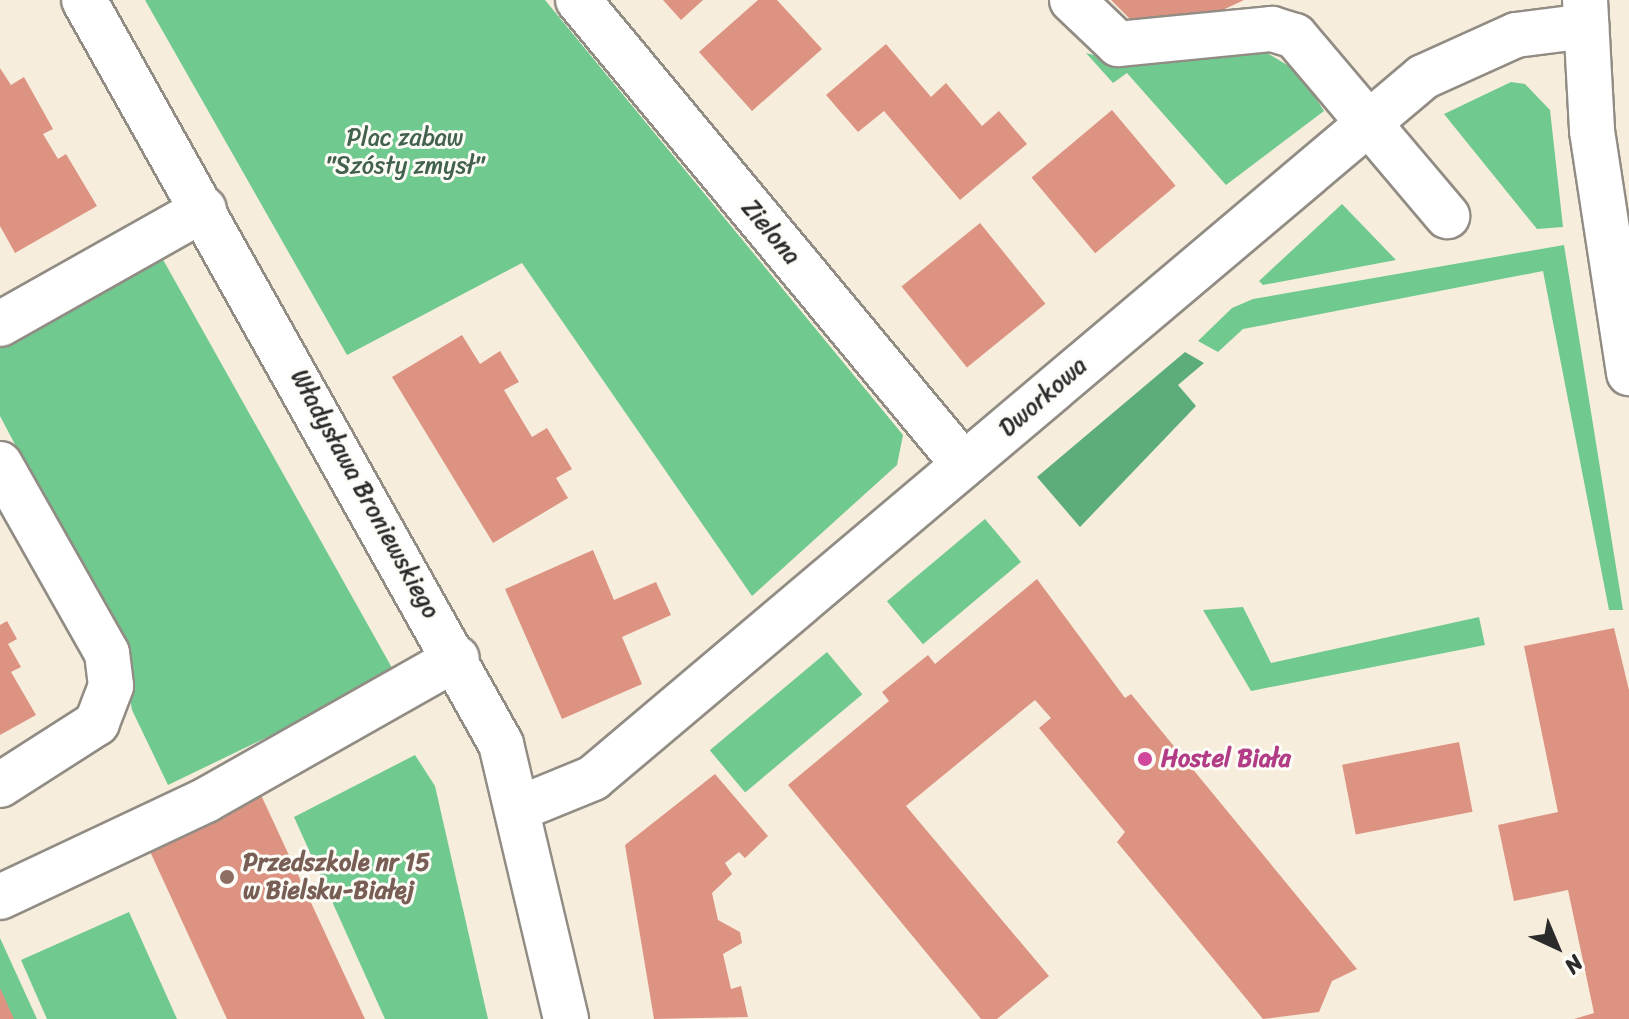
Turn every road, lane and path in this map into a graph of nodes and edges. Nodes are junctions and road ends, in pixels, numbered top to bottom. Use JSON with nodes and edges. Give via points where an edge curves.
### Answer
{"nodes":[{"id":1,"x":84,"y":0,"type":"edge"},
{"id":2,"x":578,"y":0,"type":"edge"},
{"id":3,"x":1072,"y":0,"type":"edge"},
{"id":4,"x":1585,"y":13,"type":"edge"},
{"id":5,"x":1367,"y":123,"type":"junction"},
{"id":6,"x":204,"y":209,"type":"junction"},
{"id":7,"x":1447,"y":216,"type":"dead end"},
{"id":8,"x":0,"y":324,"type":"edge"},
{"id":9,"x":1629,"y":373,"type":"edge"},
{"id":10,"x":0,"y":464,"type":"edge"},
{"id":11,"x":964,"y":465,"type":"junction"},
{"id":12,"x":457,"y":658,"type":"junction"},
{"id":13,"x":0,"y":785,"type":"edge"},
{"id":14,"x":520,"y":808,"type":"junction"},
{"id":15,"x":0,"y":897,"type":"edge"},
{"id":16,"x":566,"y":1019,"type":"edge"}],
"edges":[{"from":1,"to":6,"type":"street","name":"Władysława Broniewskiego"},
{"from":2,"to":11,"type":"street","name":"Zielona"},
{"from":3,"to":5,"type":"street","via":[[1118,44],[1283,31],[1309,49]]},
{"from":4,"to":5,"type":"street","name":"Dworkowa","via":[[1470,50]]},
{"from":4,"to":9,"type":"street","via":[[1592,131]]},
{"from":5,"to":7,"type":"street"},
{"from":5,"to":11,"type":"street","name":"Dworkowa"},
{"from":6,"to":8,"type":"street"},
{"from":6,"to":12,"type":"street","name":"Władysława Broniewskiego"},
{"from":10,"to":13,"type":"street","via":[[107,653],[111,686],[97,723]]},
{"from":11,"to":14,"type":"street","name":"Dworkowa","via":[[593,778]]},
{"from":12,"to":14,"type":"street","name":"Władysława Broniewskiego","via":[[501,744]]},
{"from":12,"to":15,"type":"street","via":[[206,800]]},
{"from":14,"to":16,"type":"street","name":"Władysława Broniewskiego"}]}
